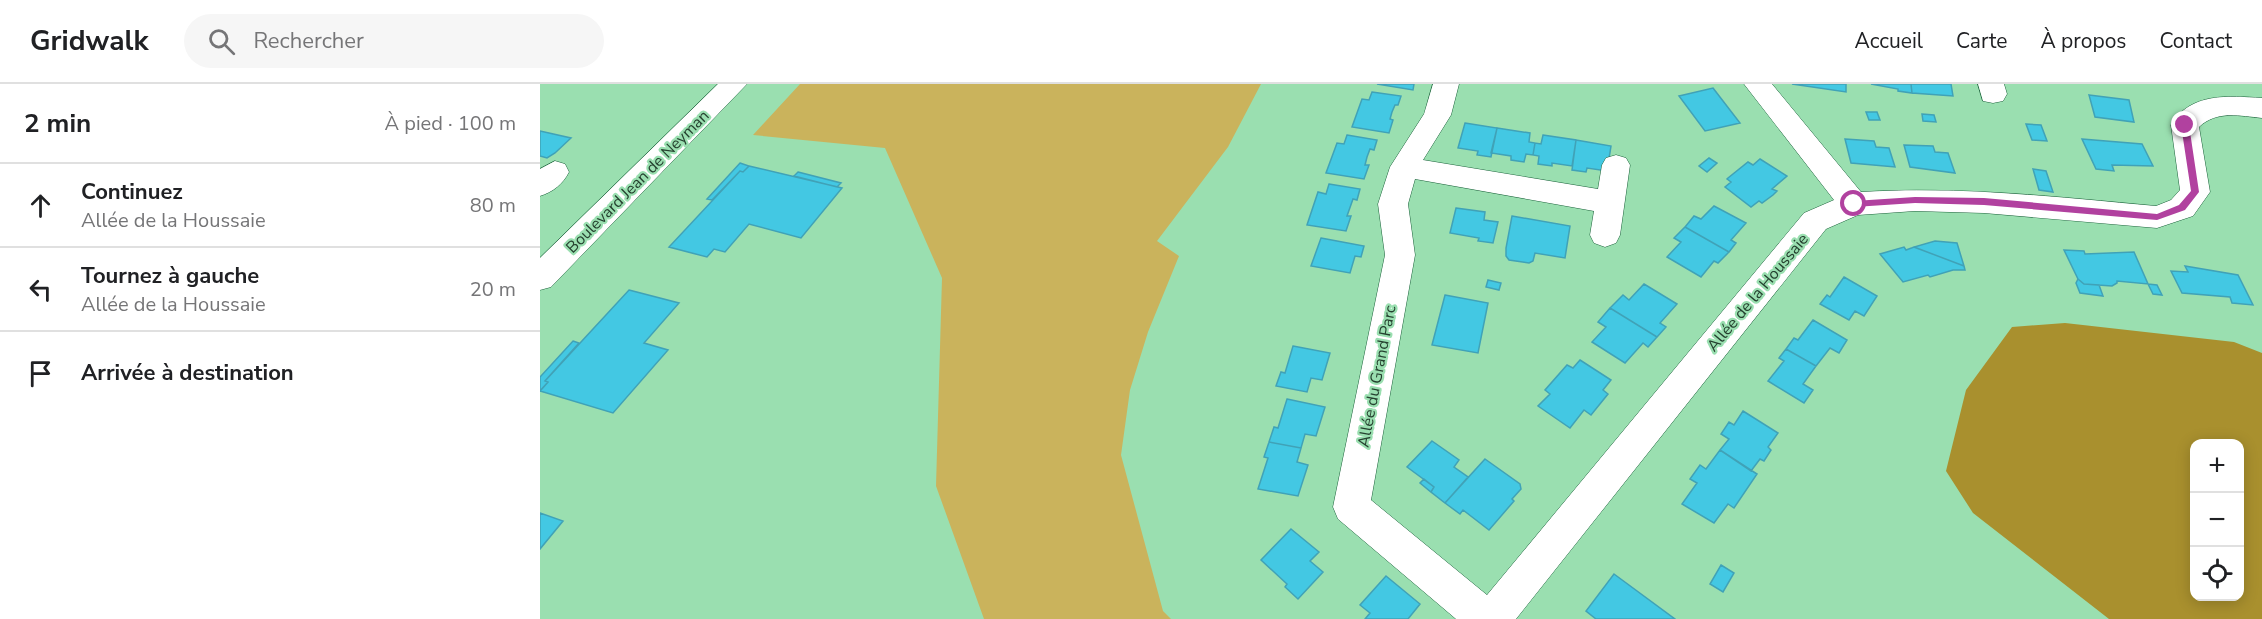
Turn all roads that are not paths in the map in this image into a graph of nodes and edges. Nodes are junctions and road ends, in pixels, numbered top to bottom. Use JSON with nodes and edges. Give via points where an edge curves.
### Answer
{"nodes":[{"id":1,"x":734,"y":84,"type":"edge"},
{"id":2,"x":1446,"y":84,"type":"edge"},
{"id":3,"x":1757,"y":84,"type":"edge"},
{"id":4,"x":2262,"y":108,"type":"edge"},
{"id":5,"x":1616,"y":165,"type":"dead end"},
{"id":6,"x":1404,"y":167,"type":"junction"},
{"id":7,"x":1609,"y":202,"type":"junction"},
{"id":8,"x":1854,"y":204,"type":"junction"},
{"id":9,"x":1605,"y":235,"type":"dead end"},
{"id":10,"x":540,"y":278,"type":"edge"},
{"id":11,"x":1486,"y":619,"type":"edge"},
{"id":12,"x":1492,"y":619,"type":"edge"}],
"edges":[{"from":1,"to":10,"type":"street","name":"Boulevard Jean de Neyman"},
{"from":2,"to":6,"type":"street","name":"Allée du Grand Parc","via":[[1437,116]]},
{"from":3,"to":8,"type":"street"},
{"from":4,"to":8,"type":"street","name":"Allée de la Houssaie","via":[[2220,105],[2196,112],[2185,125],[2195,192],[2182,208],[2157,217],[1984,202],[1915,200]]},
{"from":5,"to":7,"type":"street"},
{"from":6,"to":7,"type":"street"},
{"from":6,"to":11,"type":"street","name":"Allée du Grand Parc","via":[[1393,204],[1400,255],[1351,507]]},
{"from":7,"to":9,"type":"street"},
{"from":8,"to":12,"type":"street","name":"Allée de la Houssaie","via":[[1815,221],[1789,250]]}]}
